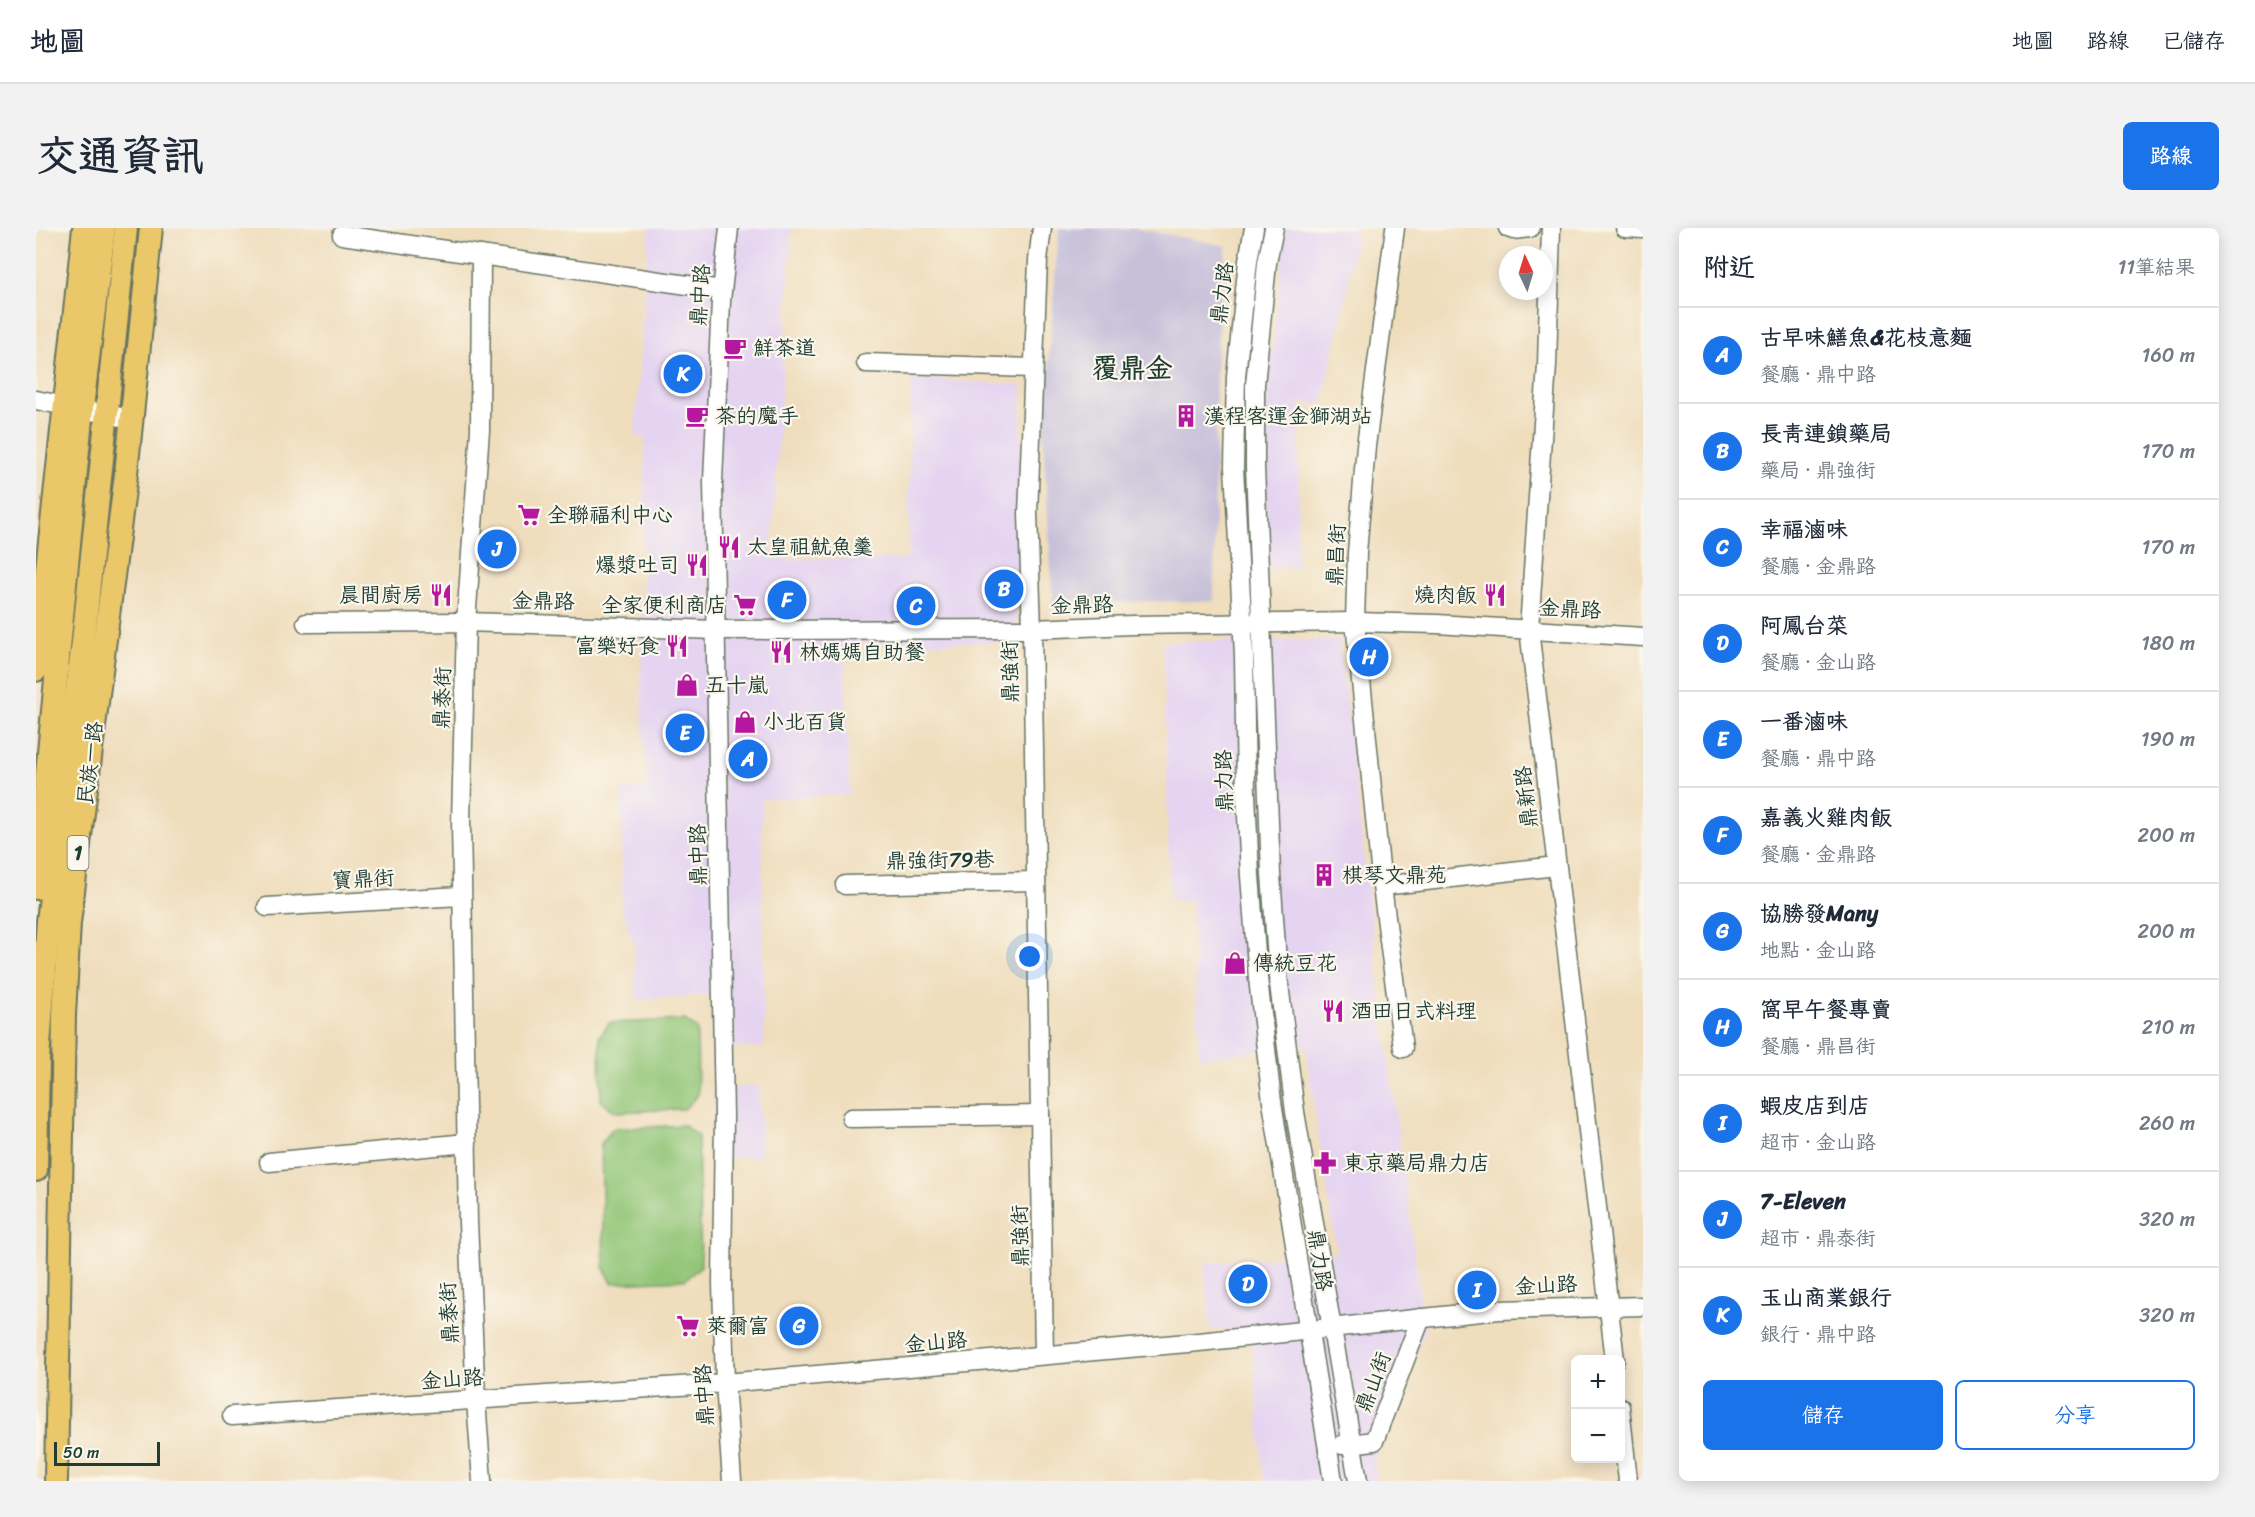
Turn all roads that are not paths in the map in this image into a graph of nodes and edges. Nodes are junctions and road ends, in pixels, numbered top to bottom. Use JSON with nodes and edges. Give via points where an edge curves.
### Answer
{"nodes":[{"id":1,"x":84,"y":228,"type":"edge"},
{"id":2,"x":104,"y":228,"type":"edge"},
{"id":3,"x":126,"y":228,"type":"edge"},
{"id":4,"x":151,"y":228,"type":"edge"},
{"id":5,"x":729,"y":228,"type":"edge"},
{"id":6,"x":1042,"y":228,"type":"edge"},
{"id":7,"x":1254,"y":228,"type":"edge"},
{"id":8,"x":1274,"y":228,"type":"edge"},
{"id":9,"x":1395,"y":228,"type":"edge"},
{"id":10,"x":1508,"y":228,"type":"edge"},
{"id":11,"x":1530,"y":228,"type":"edge"},
{"id":12,"x":1551,"y":228,"type":"edge"},
{"id":13,"x":1625,"y":228,"type":"edge"},
{"id":14,"x":1643,"y":229,"type":"edge"},
{"id":15,"x":342,"y":235,"type":"dead end"},
{"id":16,"x":481,"y":255,"type":"junction"},
{"id":17,"x":722,"y":290,"type":"junction"},
{"id":18,"x":866,"y":363,"type":"dead end"},
{"id":19,"x":1033,"y":369,"type":"junction"},
{"id":20,"x":36,"y":400,"type":"edge"},
{"id":21,"x":73,"y":406,"type":"junction"},
{"id":22,"x":107,"y":414,"type":"junction"},
{"id":23,"x":131,"y":418,"type":"junction"},
{"id":24,"x":466,"y":622,"type":"junction"},
{"id":25,"x":1355,"y":622,"type":"junction"},
{"id":26,"x":306,"y":623,"type":"dead end"},
{"id":27,"x":1242,"y":624,"type":"junction"},
{"id":28,"x":1263,"y":624,"type":"junction"},
{"id":29,"x":1032,"y":629,"type":"junction"},
{"id":30,"x":1529,"y":629,"type":"junction"},
{"id":31,"x":717,"y":630,"type":"junction"},
{"id":32,"x":1643,"y":637,"type":"edge"},
{"id":33,"x":36,"y":670,"type":"edge"},
{"id":34,"x":40,"y":820,"type":"edge"},
{"id":35,"x":1557,"y":866,"type":"junction"},
{"id":36,"x":1036,"y":881,"type":"junction"},
{"id":37,"x":845,"y":885,"type":"dead end"},
{"id":38,"x":1382,"y":886,"type":"junction"},
{"id":39,"x":36,"y":888,"type":"edge"},
{"id":40,"x":461,"y":896,"type":"junction"},
{"id":41,"x":267,"y":907,"type":"dead end"},
{"id":42,"x":38,"y":1014,"type":"edge"},
{"id":43,"x":64,"y":1015,"type":"junction"},
{"id":44,"x":1403,"y":1048,"type":"dead end"},
{"id":45,"x":1040,"y":1115,"type":"junction"},
{"id":46,"x":851,"y":1118,"type":"dead end"},
{"id":47,"x":467,"y":1143,"type":"junction"},
{"id":48,"x":269,"y":1161,"type":"dead end"},
{"id":49,"x":36,"y":1170,"type":"edge"},
{"id":50,"x":1608,"y":1305,"type":"junction"},
{"id":51,"x":1643,"y":1306,"type":"edge"},
{"id":52,"x":1421,"y":1318,"type":"junction"},
{"id":53,"x":1331,"y":1328,"type":"junction"},
{"id":54,"x":1309,"y":1330,"type":"junction"},
{"id":55,"x":1044,"y":1355,"type":"junction"},
{"id":56,"x":1614,"y":1355,"type":"edge"},
{"id":57,"x":725,"y":1383,"type":"junction"},
{"id":58,"x":476,"y":1400,"type":"junction"},
{"id":59,"x":1620,"y":1409,"type":"edge"},
{"id":60,"x":232,"y":1416,"type":"dead end"},
{"id":61,"x":1352,"y":1444,"type":"junction"},
{"id":62,"x":1329,"y":1447,"type":"junction"},
{"id":63,"x":57,"y":1481,"type":"edge"},
{"id":64,"x":482,"y":1481,"type":"edge"},
{"id":65,"x":732,"y":1481,"type":"edge"},
{"id":66,"x":1333,"y":1481,"type":"edge"},
{"id":67,"x":1358,"y":1481,"type":"edge"},
{"id":68,"x":1628,"y":1481,"type":"edge"}],
"edges":[{"from":1,"to":21,"type":"main road","name":"民族一路","number":"1","via":[[69,371]]},
{"from":2,"to":21,"type":"main road","name":"民族一路","number":"1"},
{"from":3,"to":22,"type":"main road","name":"民族一路","number":"1"},
{"from":4,"to":23,"type":"main road","name":"民族一路","number":"1"},
{"from":5,"to":17,"type":"street","name":"鼎中路"},
{"from":6,"to":19,"type":"street","name":"鼎強街"},
{"from":7,"to":27,"type":"street","name":"鼎力路","via":[[1235,396],[1234,467]]},
{"from":8,"to":28,"type":"street","name":"鼎力路","via":[[1255,385]]},
{"from":9,"to":25,"type":"street","name":"鼎昌街","via":[[1366,446]]},
{"from":10,"to":11,"type":"street"},
{"from":12,"to":30,"type":"street","name":"鼎新路","via":[[1547,365]]},
{"from":13,"to":14,"type":"street"},
{"from":15,"to":16,"type":"street"},
{"from":16,"to":17,"type":"street"},
{"from":16,"to":24,"type":"street","name":"鼎泰街","via":[[480,430]]},
{"from":17,"to":31,"type":"street","name":"鼎中路","via":[[713,481]]},
{"from":18,"to":19,"type":"street"},
{"from":19,"to":29,"type":"street","name":"鼎強街","via":[[1028,514]]},
{"from":20,"to":21,"type":"street"},
{"from":21,"to":22,"type":"street"},
{"from":21,"to":33,"type":"main road","name":"民族一路","number":"1"},
{"from":21,"to":34,"type":"main road","name":"民族一路","number":"1"},
{"from":22,"to":23,"type":"street"},
{"from":22,"to":42,"type":"main road","name":"民族一路","number":"1"},
{"from":23,"to":43,"type":"main road","name":"民族一路","number":"1","via":[[69,922]]},
{"from":24,"to":26,"type":"street","name":"金鼎路"},
{"from":24,"to":31,"type":"street","name":"金鼎路"},
{"from":24,"to":40,"type":"street","name":"鼎泰街"},
{"from":25,"to":28,"type":"street","name":"金鼎路"},
{"from":25,"to":30,"type":"street","name":"金鼎路"},
{"from":25,"to":38,"type":"street","name":"鼎昌街"},
{"from":27,"to":28,"type":"street","name":"金鼎路"},
{"from":27,"to":29,"type":"street","name":"金鼎路"},
{"from":27,"to":54,"type":"street","name":"鼎力路","via":[[1246,795],[1258,978],[1273,1108]]},
{"from":28,"to":53,"type":"street","name":"鼎力路","via":[[1267,794],[1278,976],[1295,1112]]},
{"from":29,"to":31,"type":"street","name":"金鼎路"},
{"from":29,"to":36,"type":"street","name":"鼎強街"},
{"from":30,"to":32,"type":"street","name":"金鼎路"},
{"from":30,"to":35,"type":"street","name":"鼎新路"},
{"from":31,"to":57,"type":"street","name":"鼎中路"},
{"from":34,"to":39,"type":"main road","name":"民族一路","number":"1"},
{"from":35,"to":38,"type":"street"},
{"from":35,"to":50,"type":"street","name":"鼎新路"},
{"from":36,"to":37,"type":"street","name":"鼎強街79巷"},
{"from":36,"to":45,"type":"street","name":"鼎強街"},
{"from":38,"to":44,"type":"street","name":"鼎昌街"},
{"from":40,"to":41,"type":"street","name":"寶鼎街"},
{"from":40,"to":47,"type":"street","name":"鼎泰街"},
{"from":42,"to":43,"type":"street"},
{"from":42,"to":49,"type":"main road","name":"民族一路","number":"1"},
{"from":43,"to":63,"type":"main road","name":"民族一路","number":"1"},
{"from":45,"to":46,"type":"street"},
{"from":45,"to":55,"type":"street","name":"鼎強街"},
{"from":47,"to":48,"type":"street"},
{"from":47,"to":58,"type":"street","name":"鼎泰街"},
{"from":50,"to":51,"type":"street","name":"金山路"},
{"from":50,"to":52,"type":"street","name":"金山路"},
{"from":50,"to":56,"type":"street","name":"鼎新路"},
{"from":52,"to":53,"type":"street","name":"金山路"},
{"from":52,"to":61,"type":"street","name":"鼎山街","via":[[1374,1441]]},
{"from":53,"to":54,"type":"street","name":"金山路"},
{"from":53,"to":61,"type":"street","name":"鼎山街"},
{"from":54,"to":55,"type":"street","name":"金山路"},
{"from":54,"to":62,"type":"street","name":"鼎山街"},
{"from":55,"to":57,"type":"street","name":"金山路"},
{"from":57,"to":58,"type":"street","name":"金山路"},
{"from":57,"to":65,"type":"street","name":"鼎中路"},
{"from":58,"to":60,"type":"street","name":"金山路"},
{"from":58,"to":64,"type":"street","name":"鼎泰街"},
{"from":59,"to":68,"type":"street"},
{"from":61,"to":62,"type":"street","name":"鼎山街"},
{"from":61,"to":67,"type":"street","name":"鼎山街"},
{"from":62,"to":66,"type":"street","name":"鼎山街"}]}
